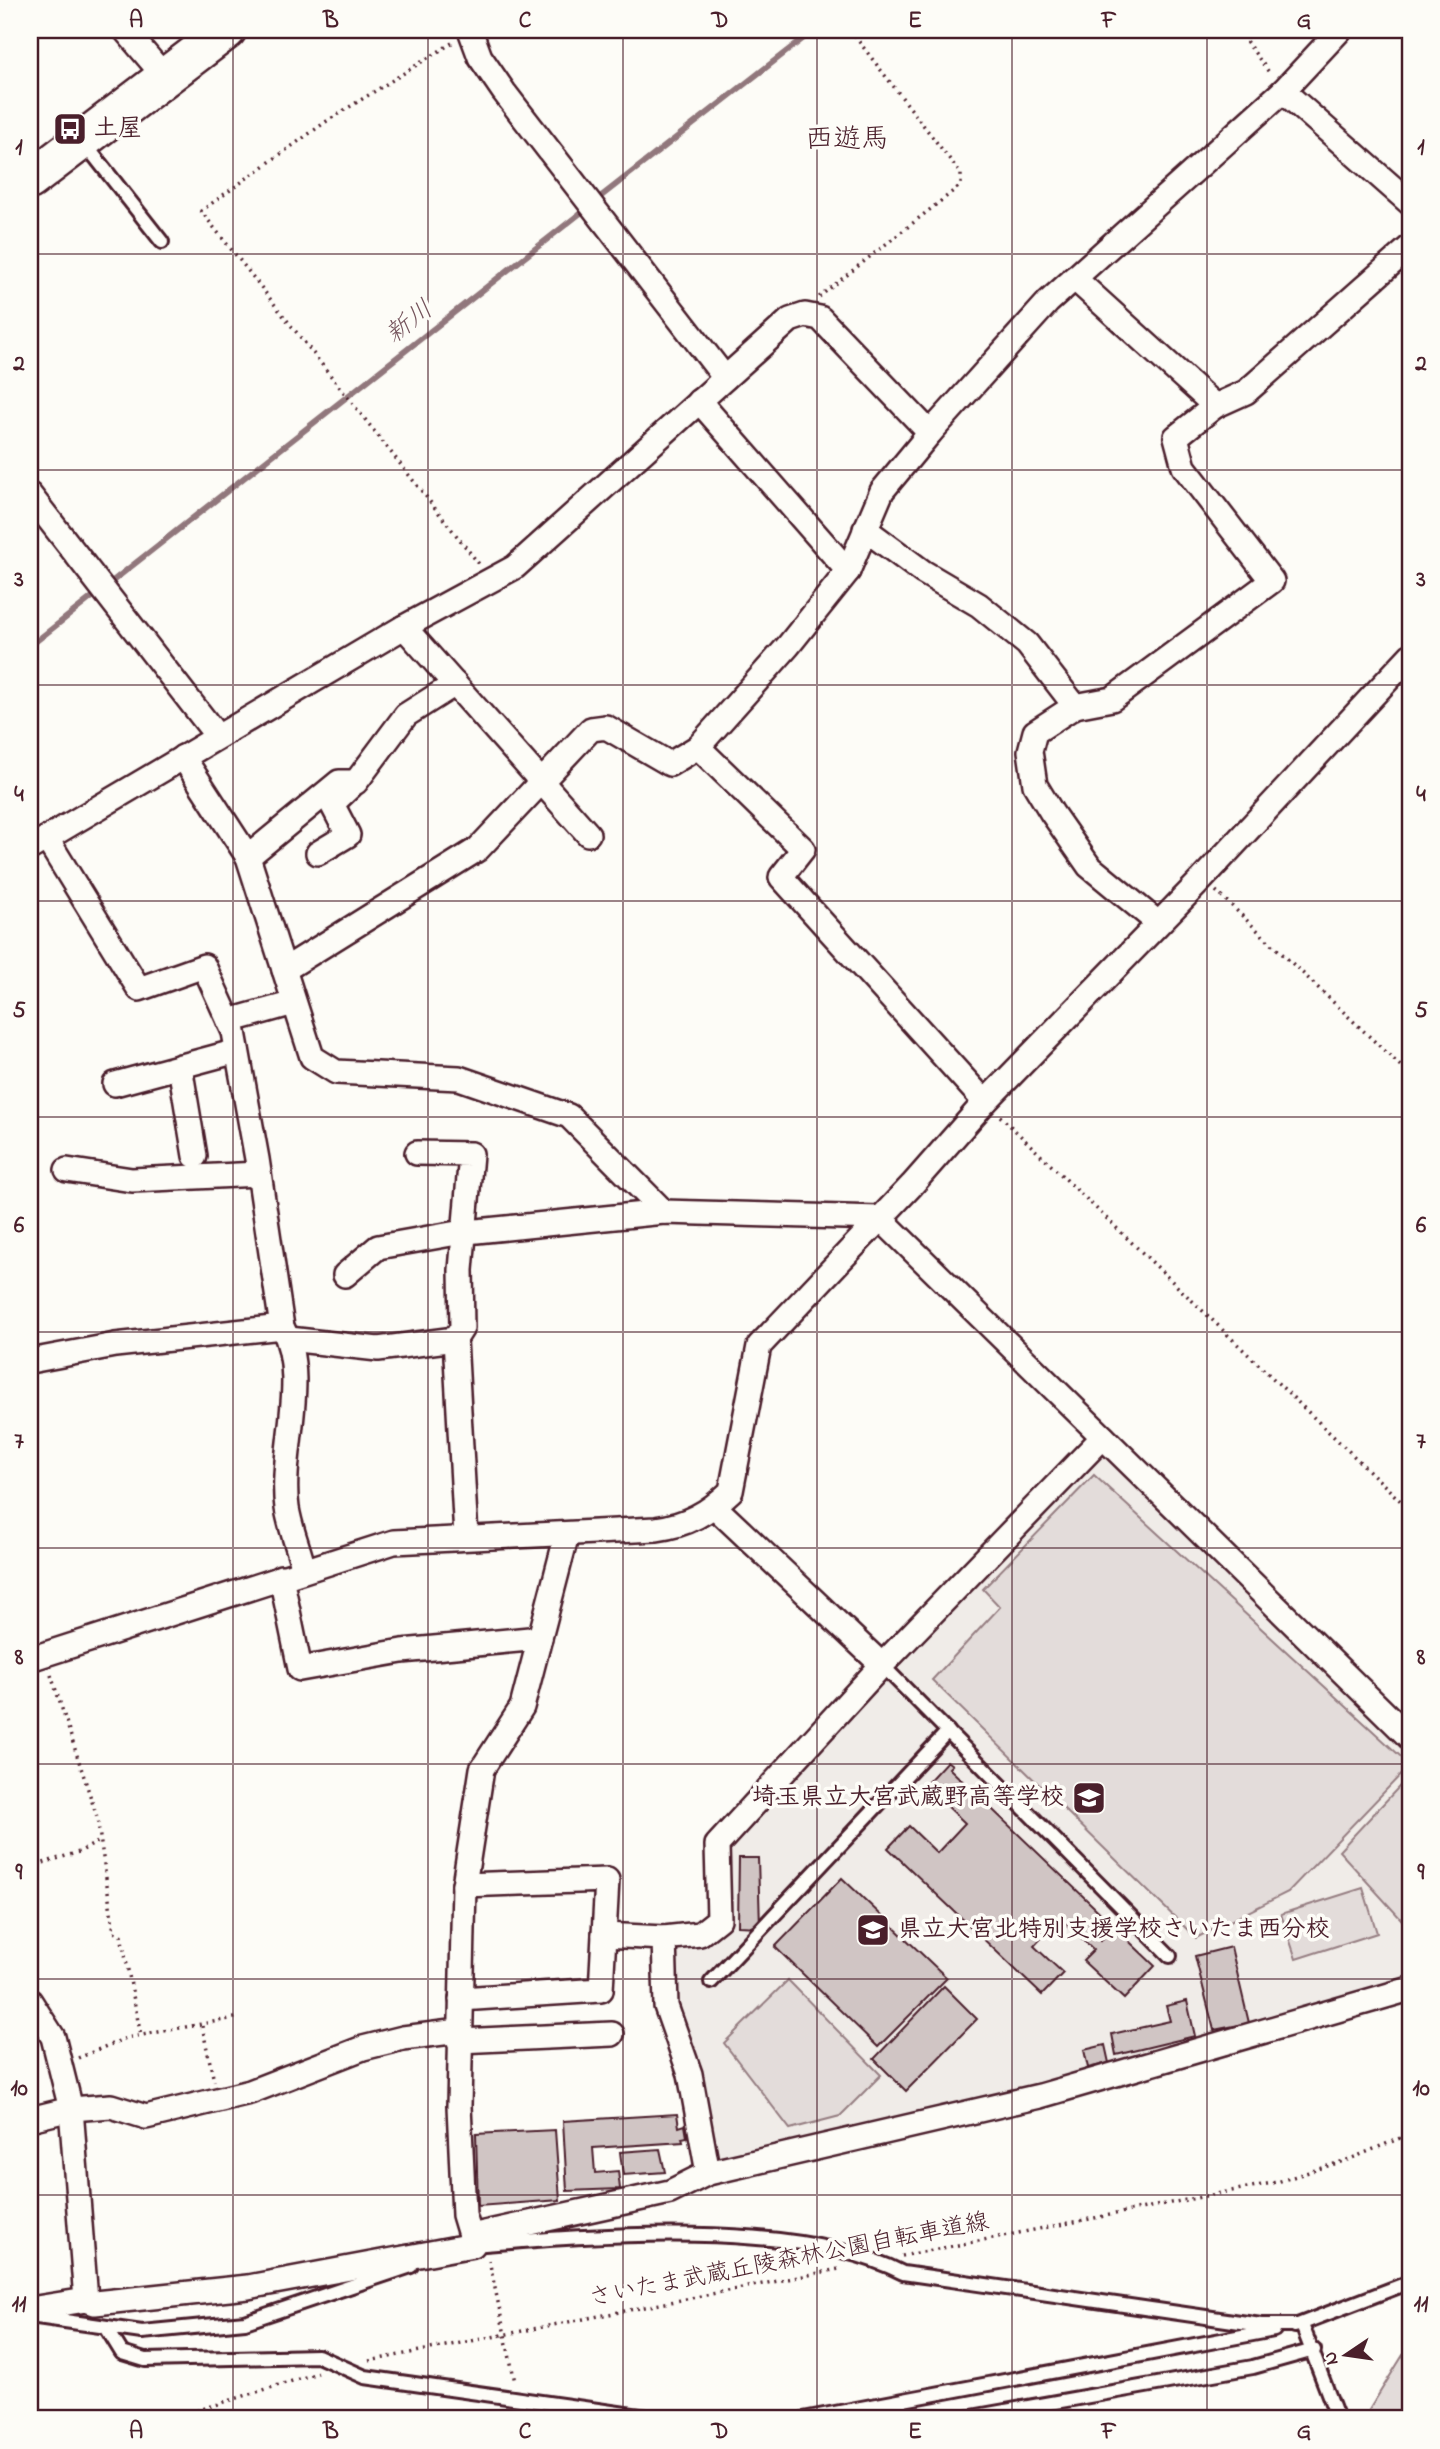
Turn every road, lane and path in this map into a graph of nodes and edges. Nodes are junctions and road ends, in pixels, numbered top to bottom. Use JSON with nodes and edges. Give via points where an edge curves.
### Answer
{"nodes":[{"id":1,"x":125,"y":30,"type":"edge"},
{"id":2,"x":227,"y":30,"type":"edge"},
{"id":3,"x":850,"y":30,"type":"edge"},
{"id":4,"x":1238,"y":30,"type":"edge"},
{"id":5,"x":1340,"y":30,"type":"edge"},
{"id":6,"x":470,"y":31,"type":"edge"},
{"id":7,"x":165,"y":77,"type":"junction"},
{"id":8,"x":1283,"y":91,"type":"junction"},
{"id":9,"x":82,"y":141,"type":"junction"},
{"id":10,"x":30,"y":180,"type":"edge"},
{"id":11,"x":1410,"y":203,"type":"edge"},
{"id":12,"x":162,"y":242,"type":"dead end"},
{"id":13,"x":1410,"y":247,"type":"edge"},
{"id":14,"x":1074,"y":278,"type":"junction"},
{"id":15,"x":790,"y":320,"type":"junction"},
{"id":16,"x":725,"y":378,"type":"junction"},
{"id":17,"x":699,"y":401,"type":"junction"},
{"id":18,"x":1215,"y":406,"type":"junction"},
{"id":19,"x":930,"y":433,"type":"junction"},
{"id":20,"x":30,"y":495,"type":"edge"},
{"id":21,"x":865,"y":529,"type":"junction"},
{"id":22,"x":848,"y":570,"type":"junction"},
{"id":23,"x":491,"y":579,"type":"junction"},
{"id":24,"x":404,"y":627,"type":"junction"},
{"id":25,"x":1410,"y":656,"type":"edge"},
{"id":26,"x":455,"y":684,"type":"junction"},
{"id":27,"x":1075,"y":705,"type":"junction"},
{"id":28,"x":217,"y":736,"type":"junction"},
{"id":29,"x":698,"y":747,"type":"junction"},
{"id":30,"x":183,"y":757,"type":"junction"},
{"id":31,"x":356,"y":782,"type":"junction"},
{"id":32,"x":542,"y":782,"type":"junction"},
{"id":33,"x":588,"y":834,"type":"dead end"},
{"id":34,"x":38,"y":844,"type":"edge"},
{"id":35,"x":318,"y":853,"type":"dead end"},
{"id":36,"x":248,"y":857,"type":"junction"},
{"id":37,"x":1203,"y":878,"type":"junction"},
{"id":38,"x":1158,"y":923,"type":"junction"},
{"id":39,"x":284,"y":970,"type":"junction"},
{"id":40,"x":295,"y":1003,"type":"junction"},
{"id":41,"x":229,"y":1021,"type":"junction"},
{"id":42,"x":237,"y":1051,"type":"junction"},
{"id":43,"x":180,"y":1066,"type":"junction"},
{"id":44,"x":1410,"y":1075,"type":"edge"},
{"id":45,"x":114,"y":1084,"type":"dead end"},
{"id":46,"x":985,"y":1102,"type":"junction"},
{"id":47,"x":417,"y":1153,"type":"dead end"},
{"id":48,"x":195,"y":1156,"type":"dead end"},
{"id":49,"x":67,"y":1170,"type":"dead end"},
{"id":50,"x":260,"y":1174,"type":"junction"},
{"id":51,"x":664,"y":1212,"type":"junction"},
{"id":52,"x":880,"y":1218,"type":"junction"},
{"id":53,"x":467,"y":1233,"type":"junction"},
{"id":54,"x":345,"y":1275,"type":"dead end"},
{"id":55,"x":285,"y":1333,"type":"junction"},
{"id":56,"x":455,"y":1339,"type":"junction"},
{"id":57,"x":30,"y":1361,"type":"edge"},
{"id":58,"x":1103,"y":1437,"type":"junction"},
{"id":59,"x":715,"y":1507,"type":"junction"},
{"id":60,"x":1410,"y":1510,"type":"edge"},
{"id":61,"x":567,"y":1534,"type":"junction"},
{"id":62,"x":466,"y":1537,"type":"junction"},
{"id":63,"x":304,"y":1570,"type":"junction"},
{"id":64,"x":281,"y":1577,"type":"junction"},
{"id":65,"x":540,"y":1638,"type":"junction"},
{"id":66,"x":37,"y":1657,"type":"edge"},
{"id":67,"x":882,"y":1665,"type":"junction"},
{"id":68,"x":948,"y":1731,"type":"junction"},
{"id":69,"x":1410,"y":1738,"type":"edge"},
{"id":70,"x":100,"y":1840,"type":"junction"},
{"id":71,"x":30,"y":1867,"type":"edge"},
{"id":72,"x":464,"y":1885,"type":"junction"},
{"id":73,"x":604,"y":1935,"type":"junction"},
{"id":74,"x":664,"y":1938,"type":"junction"},
{"id":75,"x":1170,"y":1955,"type":"dead end"},
{"id":76,"x":711,"y":1982,"type":"dead end"},
{"id":77,"x":1410,"y":1989,"type":"edge"},
{"id":78,"x":461,"y":1998,"type":"junction"},
{"id":79,"x":30,"y":2001,"type":"edge"},
{"id":80,"x":240,"y":2017,"type":"dead end"},
{"id":81,"x":202,"y":2026,"type":"junction"},
{"id":82,"x":612,"y":2034,"type":"dead end"},
{"id":83,"x":141,"y":2036,"type":"junction"},
{"id":84,"x":459,"y":2036,"type":"junction"},
{"id":85,"x":60,"y":2066,"type":"junction"},
{"id":86,"x":217,"y":2100,"type":"junction"},
{"id":87,"x":70,"y":2104,"type":"junction"},
{"id":88,"x":30,"y":2110,"type":"edge"},
{"id":89,"x":30,"y":2119,"type":"edge"},
{"id":90,"x":1410,"y":2130,"type":"edge"},
{"id":91,"x":708,"y":2173,"type":"junction"},
{"id":92,"x":477,"y":2241,"type":"junction"},
{"id":93,"x":879,"y":2260,"type":"junction"},
{"id":94,"x":1410,"y":2282,"type":"edge"},
{"id":95,"x":86,"y":2300,"type":"junction"},
{"id":96,"x":30,"y":2309,"type":"edge"},
{"id":97,"x":30,"y":2316,"type":"edge"},
{"id":98,"x":1302,"y":2325,"type":"junction"},
{"id":99,"x":106,"y":2327,"type":"junction"},
{"id":100,"x":503,"y":2335,"type":"junction"},
{"id":101,"x":1314,"y":2350,"type":"junction"},
{"id":102,"x":343,"y":2366,"type":"junction"},
{"id":103,"x":519,"y":2399,"type":"junction"},
{"id":104,"x":170,"y":2419,"type":"edge"},
{"id":105,"x":661,"y":2419,"type":"edge"},
{"id":106,"x":803,"y":2419,"type":"edge"},
{"id":107,"x":960,"y":2419,"type":"edge"},
{"id":108,"x":1338,"y":2419,"type":"edge"}],
"edges":[{"from":1,"to":7,"type":"street"},
{"from":2,"to":7,"type":"main road"},
{"from":3,"to":15,"type":"path","via":[[961,174],[961,185]]},
{"from":4,"to":8,"type":"path"},
{"from":5,"to":8,"type":"street"},
{"from":6,"to":16,"type":"street","via":[[480,57],[504,92]]},
{"from":6,"to":23,"type":"path","via":[[327,121],[201,211]]},
{"from":7,"to":9,"type":"main road"},
{"from":8,"to":11,"type":"street"},
{"from":8,"to":14,"type":"street"},
{"from":9,"to":10,"type":"main road"},
{"from":9,"to":12,"type":"lane"},
{"from":13,"to":18,"type":"street","via":[[1246,392]]},
{"from":14,"to":18,"type":"street"},
{"from":14,"to":19,"type":"street"},
{"from":15,"to":16,"type":"street"},
{"from":15,"to":19,"type":"street","via":[[805,315],[820,318]]},
{"from":16,"to":17,"type":"street"},
{"from":17,"to":22,"type":"street"},
{"from":17,"to":23,"type":"street","via":[[514,567]]},
{"from":18,"to":27,"type":"street","via":[[1176,437],[1184,467],[1272,581],[1112,699]]},
{"from":19,"to":21,"type":"street","via":[[889,480]]},
{"from":20,"to":28,"type":"street"},
{"from":21,"to":22,"type":"street"},
{"from":21,"to":27,"type":"street","via":[[932,579],[979,605],[1027,644]]},
{"from":22,"to":29,"type":"street"},
{"from":23,"to":24,"type":"street"},
{"from":24,"to":26,"type":"street"},
{"from":24,"to":28,"type":"street"},
{"from":25,"to":37,"type":"street"},
{"from":26,"to":31,"type":"street","via":[[406,715]]},
{"from":26,"to":32,"type":"street"},
{"from":27,"to":38,"type":"street","via":[[1035,732],[1030,751],[1035,785],[1089,866]]},
{"from":28,"to":30,"type":"street"},
{"from":29,"to":32,"type":"street","via":[[670,764],[606,727],[591,729]]},
{"from":29,"to":46,"type":"street","via":[[803,849],[781,877]]},
{"from":30,"to":34,"type":"street"},
{"from":30,"to":36,"type":"street"},
{"from":31,"to":35,"type":"street","via":[[332,804],[348,835]]},
{"from":31,"to":36,"type":"street","via":[[339,782]]},
{"from":32,"to":33,"type":"street"},
{"from":32,"to":39,"type":"street","via":[[478,849]]},
{"from":34,"to":41,"type":"street","via":[[139,989],[204,966]]},
{"from":36,"to":39,"type":"street"},
{"from":37,"to":38,"type":"street"},
{"from":37,"to":44,"type":"path"},
{"from":38,"to":46,"type":"street"},
{"from":39,"to":40,"type":"street"},
{"from":40,"to":41,"type":"street"},
{"from":40,"to":51,"type":"street","via":[[312,1057],[336,1072],[459,1078],[569,1116]]},
{"from":41,"to":42,"type":"street"},
{"from":42,"to":43,"type":"street"},
{"from":42,"to":50,"type":"street"},
{"from":43,"to":45,"type":"street"},
{"from":43,"to":48,"type":"street"},
{"from":46,"to":52,"type":"street"},
{"from":46,"to":60,"type":"path"},
{"from":47,"to":53,"type":"street","via":[[471,1154]]},
{"from":49,"to":50,"type":"street","via":[[132,1180]]},
{"from":50,"to":55,"type":"street"},
{"from":51,"to":52,"type":"street"},
{"from":51,"to":53,"type":"street"},
{"from":52,"to":58,"type":"street"},
{"from":52,"to":59,"type":"street","via":[[759,1346],[731,1491]]},
{"from":53,"to":54,"type":"street","via":[[378,1247]]},
{"from":53,"to":56,"type":"street","via":[[461,1270],[462,1328]]},
{"from":55,"to":56,"type":"street","via":[[378,1349]]},
{"from":55,"to":57,"type":"street","via":[[115,1345]]},
{"from":55,"to":63,"type":"street","via":[[293,1376],[287,1506]]},
{"from":56,"to":62,"type":"street"},
{"from":58,"to":67,"type":"street"},
{"from":58,"to":69,"type":"street"},
{"from":59,"to":61,"type":"street","via":[[681,1526]]},
{"from":59,"to":67,"type":"street"},
{"from":61,"to":62,"type":"street"},
{"from":61,"to":65,"type":"street"},
{"from":62,"to":63,"type":"street","via":[[394,1542]]},
{"from":63,"to":64,"type":"street"},
{"from":64,"to":65,"type":"street","via":[[300,1669],[402,1651]]},
{"from":64,"to":66,"type":"street"},
{"from":65,"to":72,"type":"street","via":[[522,1707],[482,1769]]},
{"from":66,"to":70,"type":"path","via":[[97,1817]]},
{"from":67,"to":68,"type":"lane"},
{"from":67,"to":74,"type":"street","via":[[717,1846],[719,1919],[700,1934]]},
{"from":68,"to":75,"type":"lane"},
{"from":68,"to":76,"type":"lane"},
{"from":70,"to":71,"type":"path","via":[[79,1852]]},
{"from":70,"to":83,"type":"path","via":[[114,1932],[121,1935]]},
{"from":72,"to":73,"type":"street","via":[[607,1880]]},
{"from":72,"to":78,"type":"street"},
{"from":73,"to":74,"type":"street"},
{"from":73,"to":78,"type":"street","via":[[601,1990]]},
{"from":74,"to":91,"type":"street","via":[[666,2006],[690,2074]]},
{"from":77,"to":91,"type":"street","via":[[1040,2096]]},
{"from":78,"to":84,"type":"street"},
{"from":79,"to":85,"type":"street","via":[[53,2037]]},
{"from":80,"to":81,"type":"path"},
{"from":81,"to":83,"type":"path"},
{"from":81,"to":86,"type":"path"},
{"from":82,"to":84,"type":"street"},
{"from":83,"to":85,"type":"path"},
{"from":84,"to":86,"type":"street","via":[[403,2038],[363,2048],[250,2092]]},
{"from":84,"to":92,"type":"street","via":[[464,2214]]},
{"from":85,"to":87,"type":"street"},
{"from":86,"to":87,"type":"street","via":[[146,2117],[111,2106]]},
{"from":87,"to":88,"type":"street"},
{"from":87,"to":89,"type":"street"},
{"from":87,"to":95,"type":"street"},
{"from":90,"to":93,"type":"path","name":"さいたま武蔵丘陵森林公園自転車道線","via":[[1368,2152],[1278,2182]]},
{"from":91,"to":92,"type":"street","via":[[670,2192],[568,2212]]},
{"from":92,"to":93,"type":"lane","via":[[615,2235],[744,2237],[846,2250]]},
{"from":92,"to":95,"type":"street","via":[[248,2287],[95,2303]]},
{"from":92,"to":99,"type":"lane","via":[[246,2322],[142,2332]]},
{"from":92,"to":100,"type":"path"},
{"from":93,"to":98,"type":"lane","via":[[903,2273],[1261,2325]]},
{"from":93,"to":100,"type":"path","name":"さいたま武蔵丘陵森林公園自転車道線"},
{"from":94,"to":98,"type":"lane"},
{"from":95,"to":96,"type":"street"},
{"from":97,"to":99,"type":"lane"},
{"from":98,"to":101,"type":"lane"},
{"from":98,"to":106,"type":"lane"},
{"from":99,"to":102,"type":"lane","via":[[122,2353],[145,2360],[318,2356]]},
{"from":100,"to":102,"type":"path","name":"さいたま武蔵丘陵森林公園自転車道線"},
{"from":100,"to":103,"type":"path"},
{"from":101,"to":107,"type":"lane","via":[[1253,2367]]},
{"from":101,"to":108,"type":"lane"},
{"from":102,"to":103,"type":"lane","via":[[365,2377]]},
{"from":102,"to":104,"type":"path","name":"さいたま武蔵丘陵森林公園自転車道線"},
{"from":103,"to":105,"type":"lane"}]}
